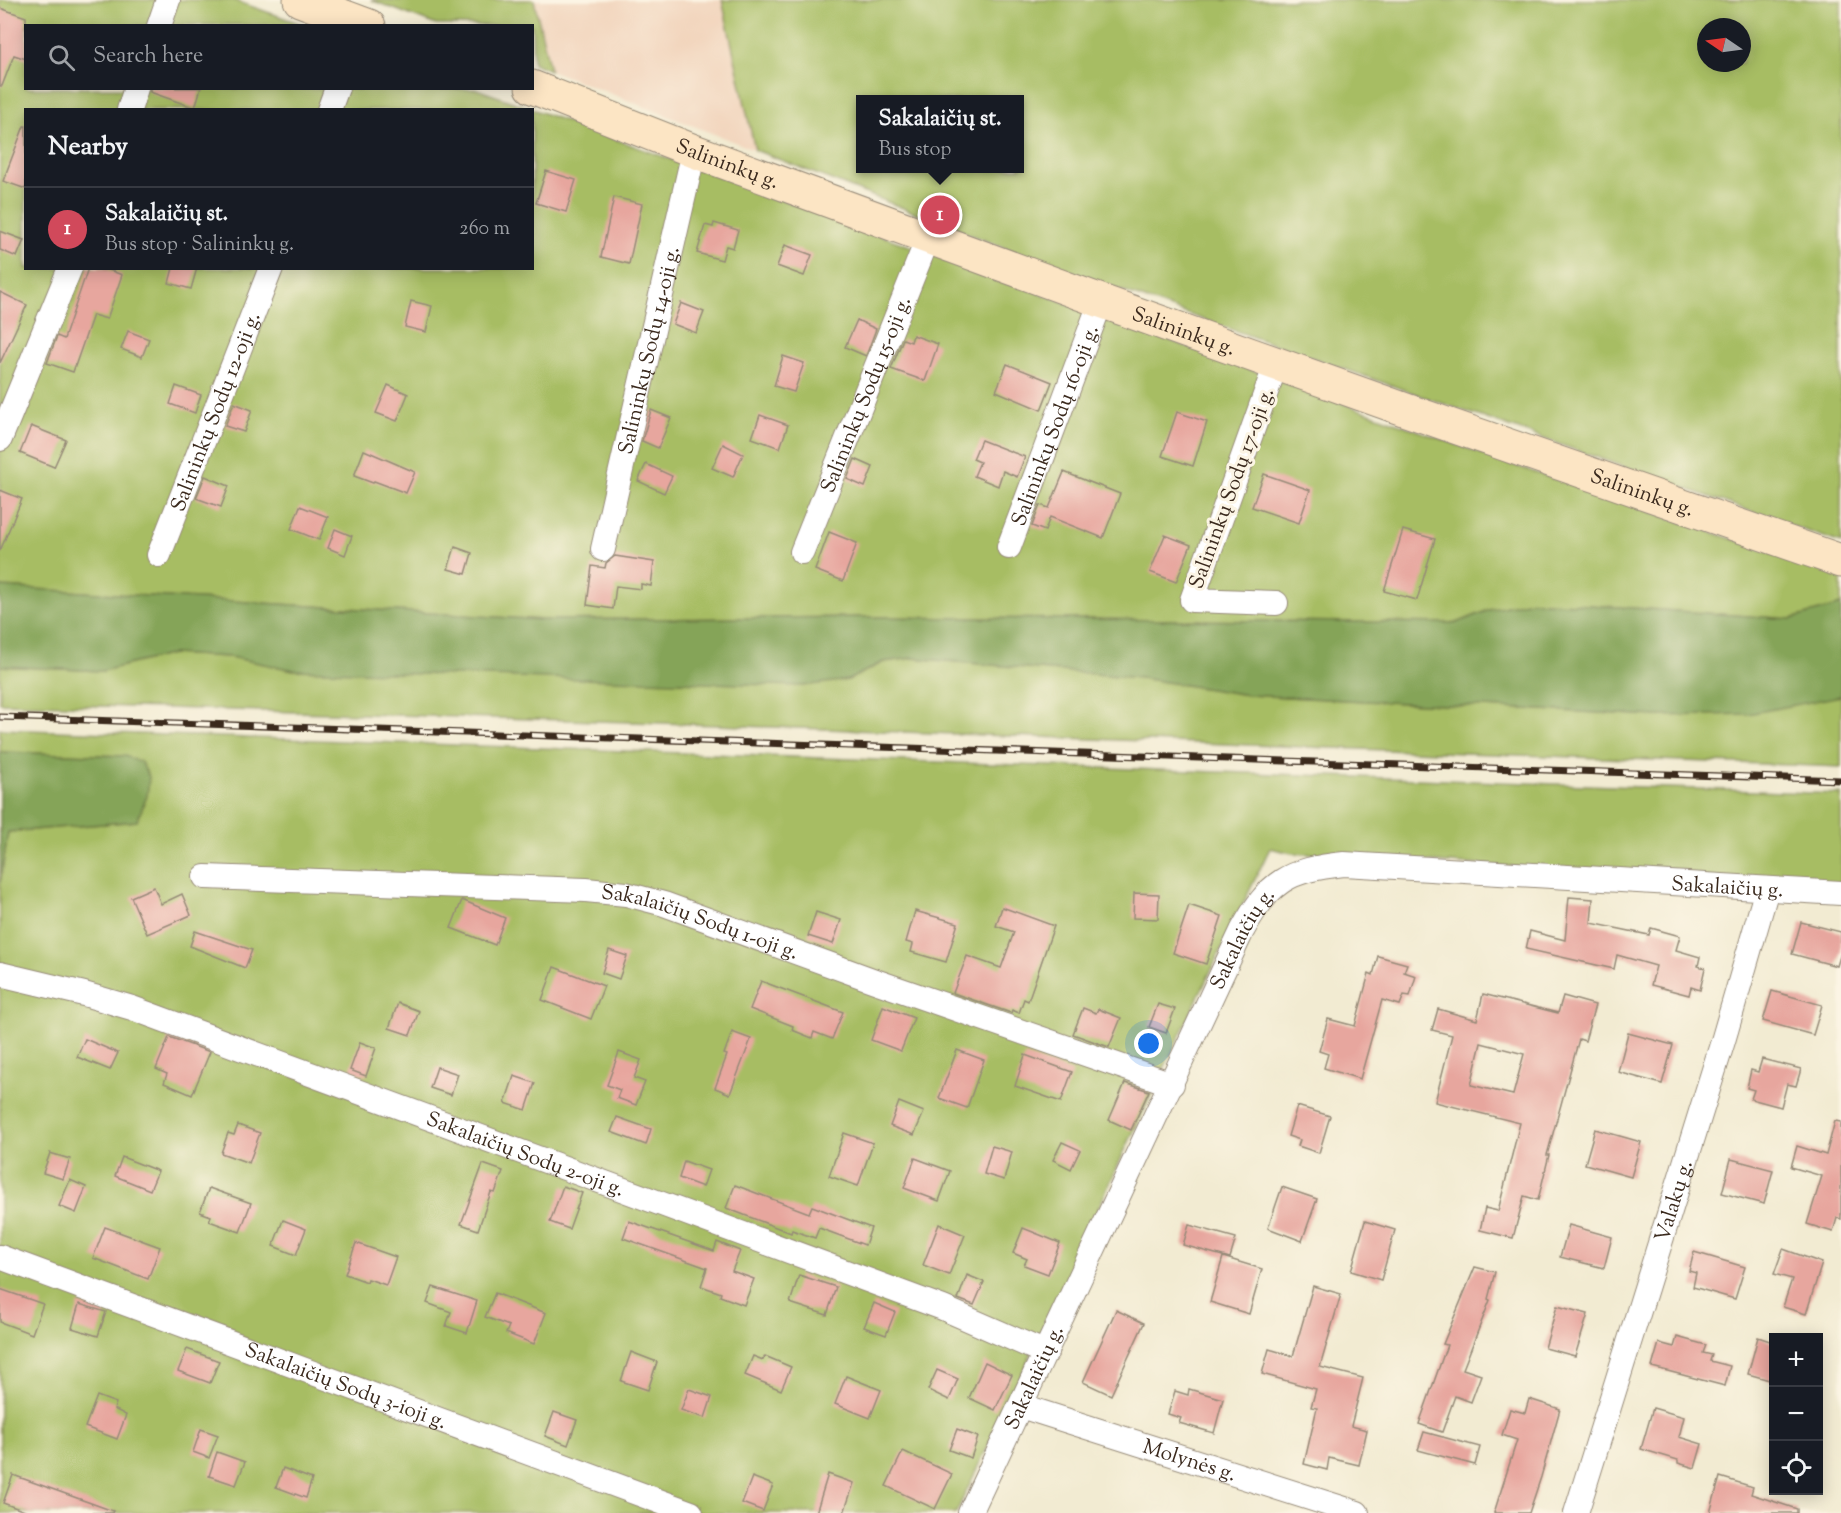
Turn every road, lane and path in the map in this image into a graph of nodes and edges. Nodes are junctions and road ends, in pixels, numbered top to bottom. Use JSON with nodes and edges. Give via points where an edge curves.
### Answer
{"nodes":[{"id":1,"x":168,"y":0,"type":"edge"},
{"id":2,"x":300,"y":0,"type":"edge"},
{"id":3,"x":160,"y":24,"type":"edge"},
{"id":4,"x":363,"y":24,"type":"edge"},
{"id":5,"x":534,"y":88,"type":"edge"},
{"id":6,"x":135,"y":90,"type":"edge"},
{"id":7,"x":336,"y":90,"type":"edge"},
{"id":8,"x":130,"y":108,"type":"edge"},
{"id":9,"x":330,"y":108,"type":"edge"},
{"id":10,"x":694,"y":151,"type":"junction"},
{"id":11,"x":928,"y":238,"type":"junction"},
{"id":12,"x":69,"y":270,"type":"edge"},
{"id":13,"x":270,"y":270,"type":"edge"},
{"id":14,"x":1101,"y":301,"type":"junction"},
{"id":15,"x":1276,"y":364,"type":"junction"},
{"id":16,"x":0,"y":439,"type":"edge"},
{"id":17,"x":1008,"y":547,"type":"dead end"},
{"id":18,"x":603,"y":549,"type":"dead end"},
{"id":19,"x":802,"y":552,"type":"dead end"},
{"id":20,"x":159,"y":555,"type":"dead end"},
{"id":21,"x":1841,"y":561,"type":"edge"},
{"id":22,"x":1276,"y":603,"type":"dead end"},
{"id":23,"x":206,"y":877,"type":"dead end"},
{"id":24,"x":1767,"y":889,"type":"junction"},
{"id":25,"x":1841,"y":893,"type":"edge"},
{"id":26,"x":0,"y":974,"type":"edge"},
{"id":27,"x":1172,"y":1084,"type":"junction"},
{"id":28,"x":0,"y":1257,"type":"edge"},
{"id":29,"x":1046,"y":1353,"type":"junction"},
{"id":30,"x":1021,"y":1406,"type":"junction"},
{"id":31,"x":691,"y":1513,"type":"edge"},
{"id":32,"x":970,"y":1513,"type":"edge"},
{"id":33,"x":1357,"y":1513,"type":"edge"},
{"id":34,"x":1576,"y":1513,"type":"edge"}],
"edges":[{"from":1,"to":3,"type":"street"},
{"from":2,"to":4,"type":"main road"},
{"from":5,"to":10,"type":"main road","name":"Salininkų g."},
{"from":6,"to":8,"type":"street"},
{"from":7,"to":9,"type":"street"},
{"from":10,"to":11,"type":"main road","name":"Salininkų g."},
{"from":10,"to":18,"type":"street","name":"Salininkų Sodų 14-oji g."},
{"from":11,"to":14,"type":"main road","name":"Salininkų g."},
{"from":11,"to":19,"type":"street","name":"Salininkų Sodų 15-oji g."},
{"from":12,"to":16,"type":"street"},
{"from":13,"to":20,"type":"street","name":"Salininkų Sodų 12-oji g."},
{"from":14,"to":15,"type":"main road","name":"Salininkų g."},
{"from":14,"to":17,"type":"street","name":"Salininkų Sodų 16-oji g."},
{"from":15,"to":21,"type":"main road","name":"Salininkų g."},
{"from":15,"to":22,"type":"street","name":"Salininkų Sodų 17-oji g.","via":[[1192,600]]},
{"from":23,"to":27,"type":"street","name":"Sakalaičių Sodų 1-oji g.","via":[[626,894],[664,904]]},
{"from":24,"to":25,"type":"street","name":"Sakalaičių g."},
{"from":24,"to":27,"type":"street","name":"Sakalaičių g.","via":[[1344,864],[1314,867],[1274,885],[1254,909]]},
{"from":24,"to":34,"type":"street","name":"Valakų g.","via":[[1724,1041]]},
{"from":26,"to":29,"type":"street","name":"Sakalaičių Sodų 2-oji g.","via":[[132,1008],[943,1308]]},
{"from":27,"to":29,"type":"street","name":"Sakalaičių g."},
{"from":28,"to":31,"type":"street","name":"Sakalaičių Sodų 3-ioji g."},
{"from":29,"to":30,"type":"street","name":"Sakalaičių g."},
{"from":30,"to":32,"type":"street","name":"Sakalaičių g."},
{"from":30,"to":33,"type":"street","name":"Molynės g."}]}
